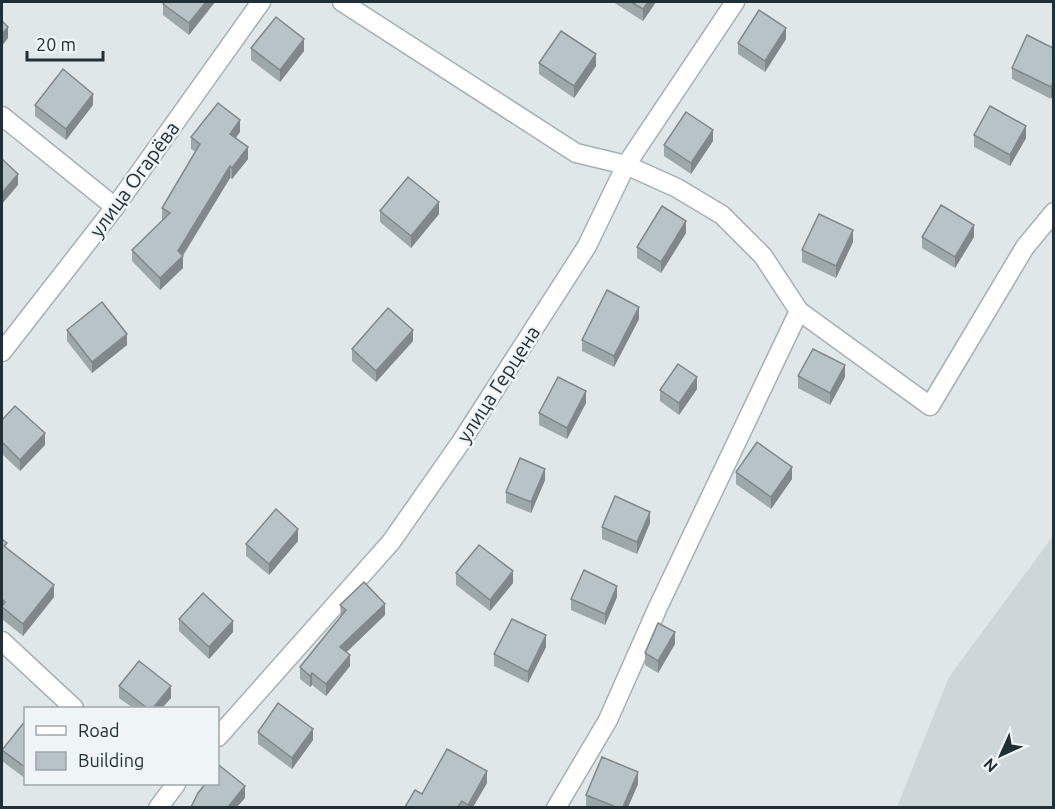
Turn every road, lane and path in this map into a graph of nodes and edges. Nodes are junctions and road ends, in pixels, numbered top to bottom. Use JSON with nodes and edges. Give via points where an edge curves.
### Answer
{"nodes":[{"id":1,"x":261,"y":2,"type":"edge"},
{"id":2,"x":342,"y":2,"type":"edge"},
{"id":3,"x":735,"y":2,"type":"edge"},
{"id":4,"x":2,"y":116,"type":"edge"},
{"id":5,"x":626,"y":165,"type":"junction"},
{"id":6,"x":115,"y":207,"type":"junction"},
{"id":7,"x":1053,"y":212,"type":"edge"},
{"id":8,"x":799,"y":311,"type":"junction"},
{"id":9,"x":2,"y":352,"type":"edge"},
{"id":10,"x":2,"y":641,"type":"edge"},
{"id":11,"x":73,"y":707,"type":"edge"},
{"id":12,"x":219,"y":735,"type":"edge"},
{"id":13,"x":556,"y":807,"type":"edge"}],
"edges":[{"from":1,"to":6,"type":"street","name":"улица Огарёва"},
{"from":2,"to":5,"type":"street","via":[[576,153]]},
{"from":3,"to":5,"type":"street","name":"улица Герцена"},
{"from":4,"to":6,"type":"street"},
{"from":5,"to":8,"type":"street","via":[[677,188],[722,215],[763,256]]},
{"from":5,"to":12,"type":"street","name":"улица Герцена","via":[[587,246],[461,442],[391,542]]},
{"from":6,"to":9,"type":"street","name":"улица Огарёва"},
{"from":7,"to":8,"type":"street","via":[[1026,247],[930,406]]},
{"from":8,"to":13,"type":"street","via":[[608,720]]},
{"from":10,"to":11,"type":"street"}]}
